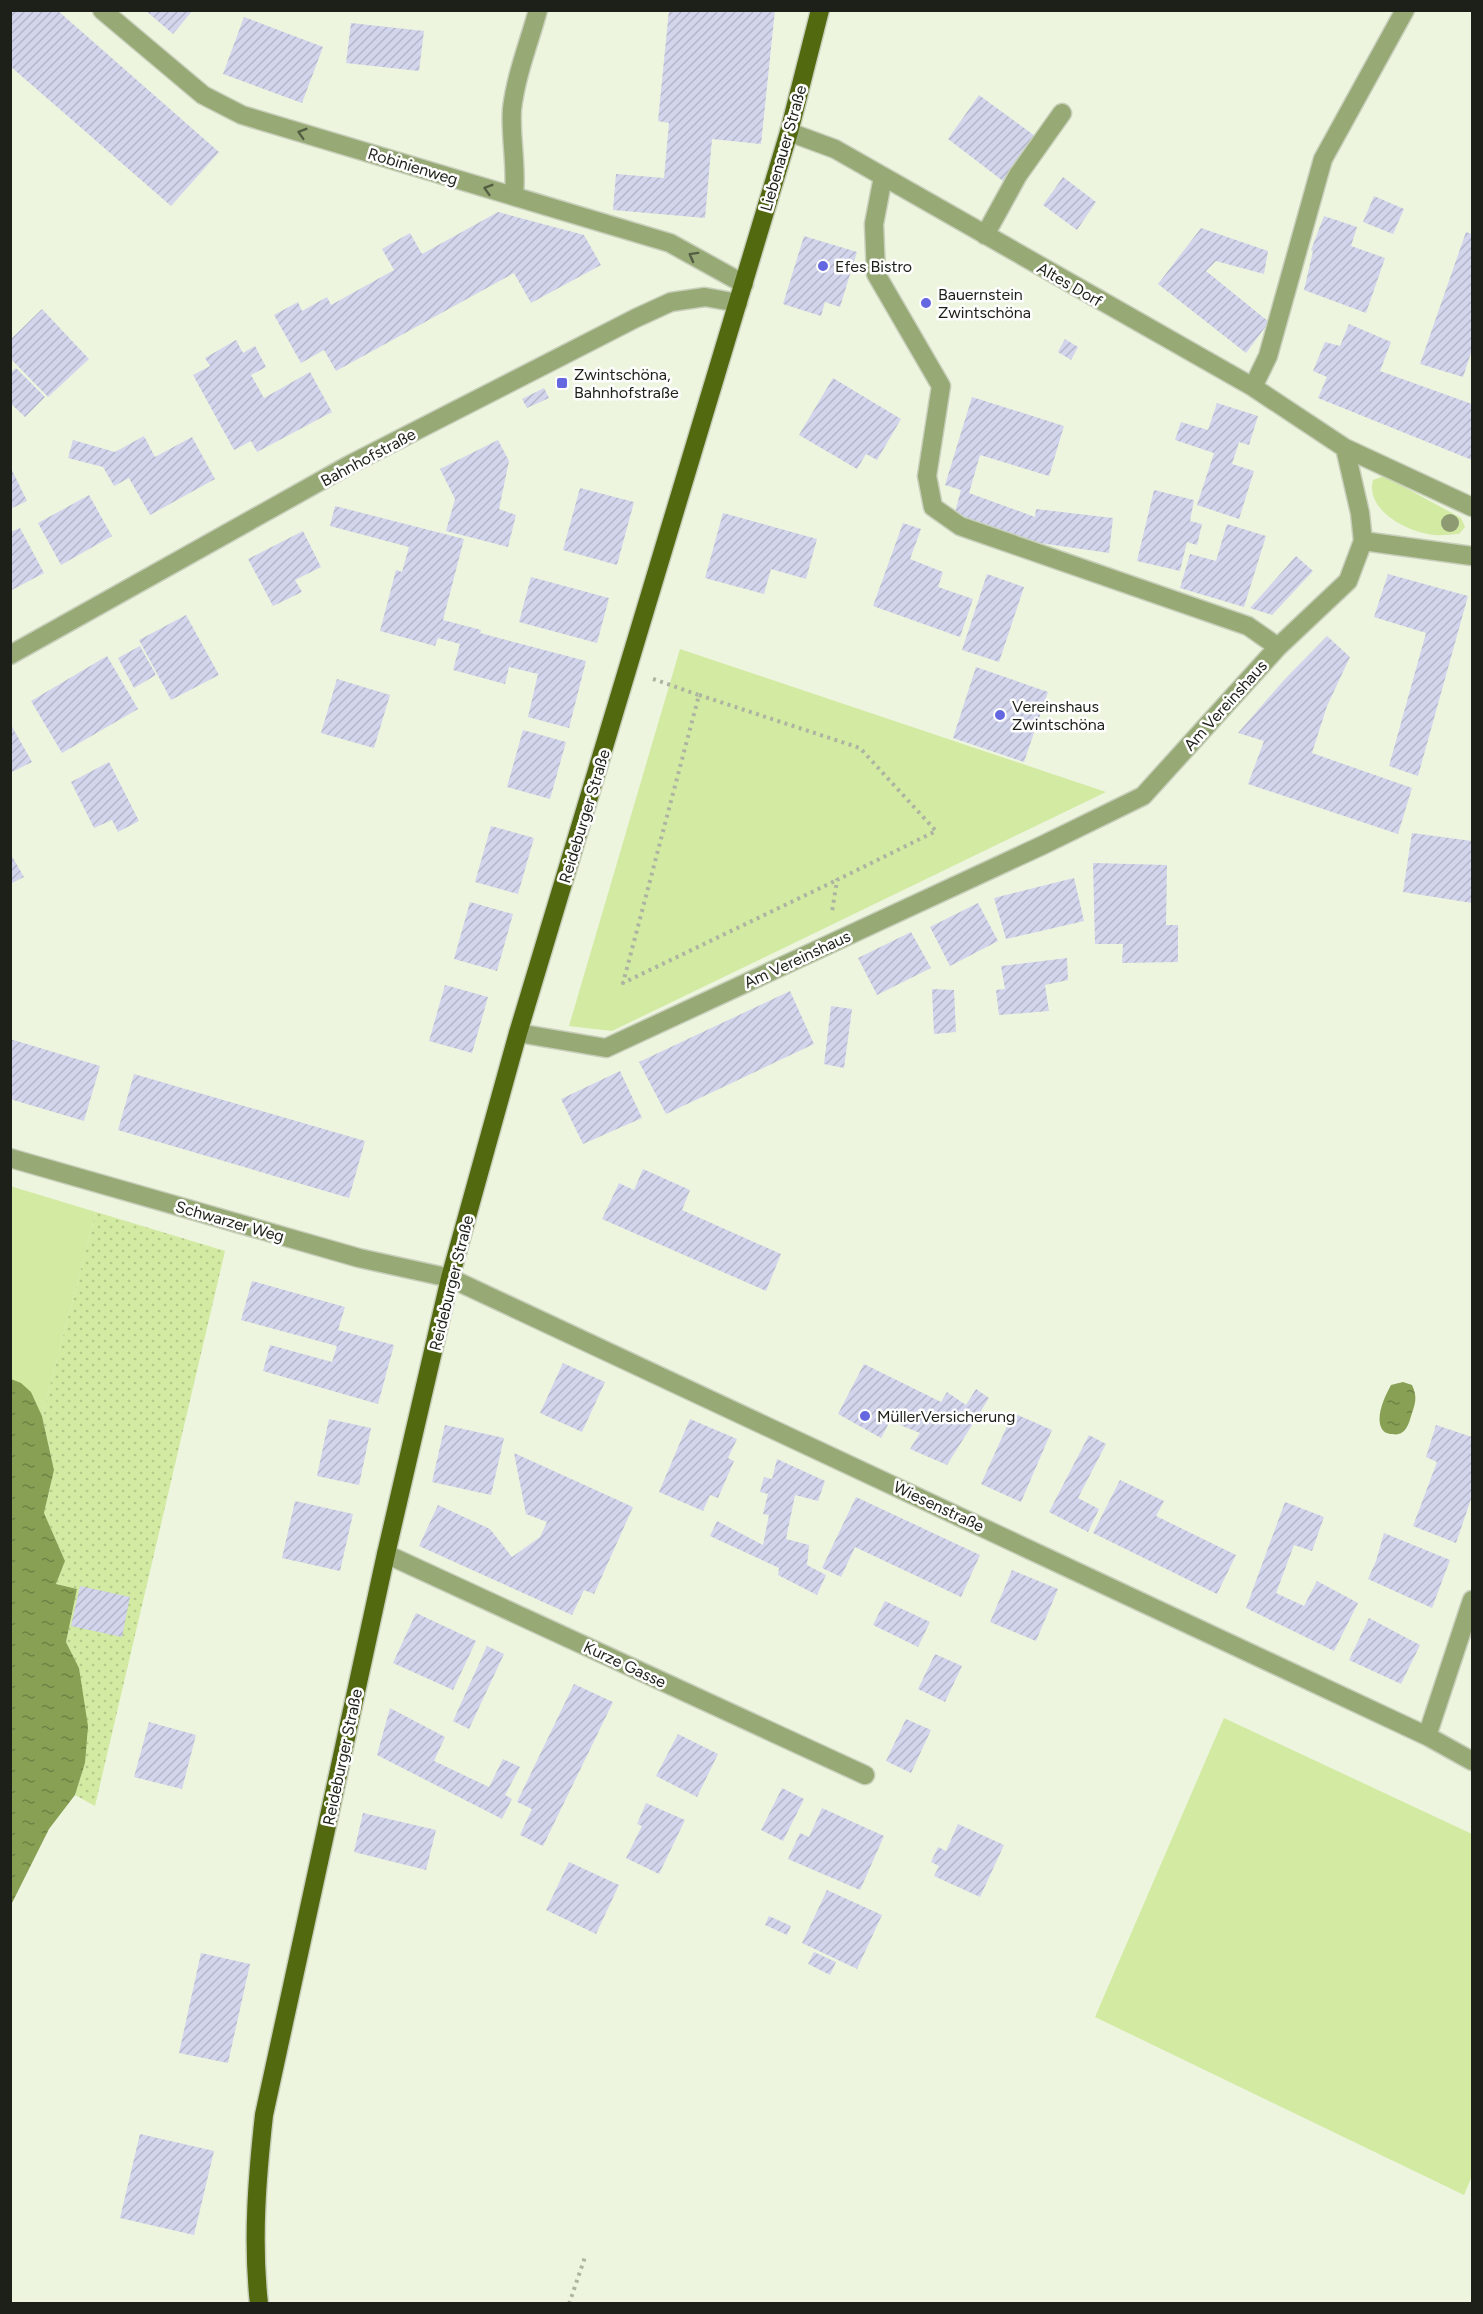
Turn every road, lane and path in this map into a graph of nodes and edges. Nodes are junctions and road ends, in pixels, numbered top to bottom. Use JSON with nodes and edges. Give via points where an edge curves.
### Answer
{"nodes":[{"id":1,"x":102,"y":10,"type":"edge"},
{"id":2,"x":538,"y":10,"type":"edge"},
{"id":3,"x":820,"y":10,"type":"edge"},
{"id":4,"x":1405,"y":10,"type":"edge"},
{"id":5,"x":1062,"y":113,"type":"dead end"},
{"id":6,"x":789,"y":132,"type":"junction"},
{"id":7,"x":883,"y":177,"type":"junction"},
{"id":8,"x":514,"y":196,"type":"junction"},
{"id":9,"x":985,"y":235,"type":"junction"},
{"id":10,"x":744,"y":284,"type":"junction"},
{"id":11,"x":738,"y":303,"type":"junction"},
{"id":12,"x":1253,"y":387,"type":"junction"},
{"id":13,"x":1345,"y":448,"type":"junction"},
{"id":14,"x":1473,"y":507,"type":"edge"},
{"id":15,"x":1363,"y":541,"type":"junction"},
{"id":16,"x":1473,"y":556,"type":"edge"},
{"id":17,"x":1278,"y":646,"type":"junction"},
{"id":18,"x":10,"y":656,"type":"edge"},
{"id":19,"x":628,"y":670,"type":"junction"},
{"id":20,"x":699,"y":695,"type":"junction"},
{"id":21,"x":837,"y":880,"type":"junction"},
{"id":22,"x":827,"y":945,"type":"junction"},
{"id":23,"x":518,"y":1033,"type":"junction"},
{"id":24,"x":10,"y":1158,"type":"edge"},
{"id":25,"x":450,"y":1278,"type":"junction"},
{"id":26,"x":386,"y":1554,"type":"junction"},
{"id":27,"x":1473,"y":1600,"type":"edge"},
{"id":28,"x":1427,"y":1736,"type":"junction"},
{"id":29,"x":1473,"y":1761,"type":"edge"},
{"id":30,"x":865,"y":1775,"type":"dead end"},
{"id":31,"x":585,"y":2257,"type":"dead end"},
{"id":32,"x":259,"y":2304,"type":"edge"},
{"id":33,"x":569,"y":2304,"type":"edge"}],
"edges":[{"from":8,"to":1,"type":"street","name":"Robinienweg","one_way":true,"via":[[242,115],[203,96]]},
{"from":2,"to":8,"type":"street","via":[[513,103]]},
{"from":3,"to":6,"type":"main road","name":"Liebenauer Straße"},
{"from":4,"to":12,"type":"street","via":[[1323,159],[1268,356]]},
{"from":5,"to":9,"type":"street","via":[[1018,175]]},
{"from":6,"to":7,"type":"street","name":"Altes Dorf","via":[[835,149]]},
{"from":6,"to":10,"type":"main road","name":"Liebenauer Straße"},
{"from":7,"to":9,"type":"street","name":"Altes Dorf"},
{"from":7,"to":17,"type":"street","name":"Am Vereinshaus","via":[[874,224],[876,274],[941,386],[927,476],[933,507],[960,526],[1248,626]]},
{"from":10,"to":8,"type":"street","name":"Robinienweg","one_way":true,"via":[[670,243]]},
{"from":9,"to":12,"type":"street","name":"Altes Dorf"},
{"from":10,"to":11,"type":"main road","name":"Reideburger Straße"},
{"from":11,"to":18,"type":"street","name":"Bahnhofstraße","via":[[705,297],[671,302],[636,318],[349,465]]},
{"from":11,"to":19,"type":"main road","name":"Reideburger Straße"},
{"from":12,"to":13,"type":"street","name":"Altes Dorf"},
{"from":13,"to":14,"type":"street","name":"Altes Dorf"},
{"from":13,"to":15,"type":"street"},
{"from":15,"to":16,"type":"street"},
{"from":15,"to":17,"type":"street","via":[[1348,580]]},
{"from":17,"to":22,"type":"street","name":"Am Vereinshaus","via":[[1143,796]]},
{"from":19,"to":20,"type":"path"},
{"from":19,"to":23,"type":"main road","name":"Reideburger Straße"},
{"from":20,"to":21,"type":"path","via":[[860,748],[936,831]]},
{"from":20,"to":21,"type":"path","via":[[623,983]]},
{"from":21,"to":22,"type":"path"},
{"from":22,"to":23,"type":"street","name":"Am Vereinshaus","via":[[606,1048]]},
{"from":23,"to":25,"type":"main road","name":"Reideburger Straße"},
{"from":24,"to":25,"type":"street","name":"Schwarzer Weg","via":[[359,1258]]},
{"from":25,"to":26,"type":"main road","name":"Reideburger Straße"},
{"from":25,"to":28,"type":"street","name":"Wiesenstraße"},
{"from":26,"to":30,"type":"street","name":"Kurze Gasse"},
{"from":26,"to":32,"type":"main road","name":"Reideburger Straße","via":[[264,2115],[255,2230]]},
{"from":27,"to":28,"type":"street"},
{"from":28,"to":29,"type":"street","name":"Wiesenstraße"},
{"from":31,"to":33,"type":"path"}]}
